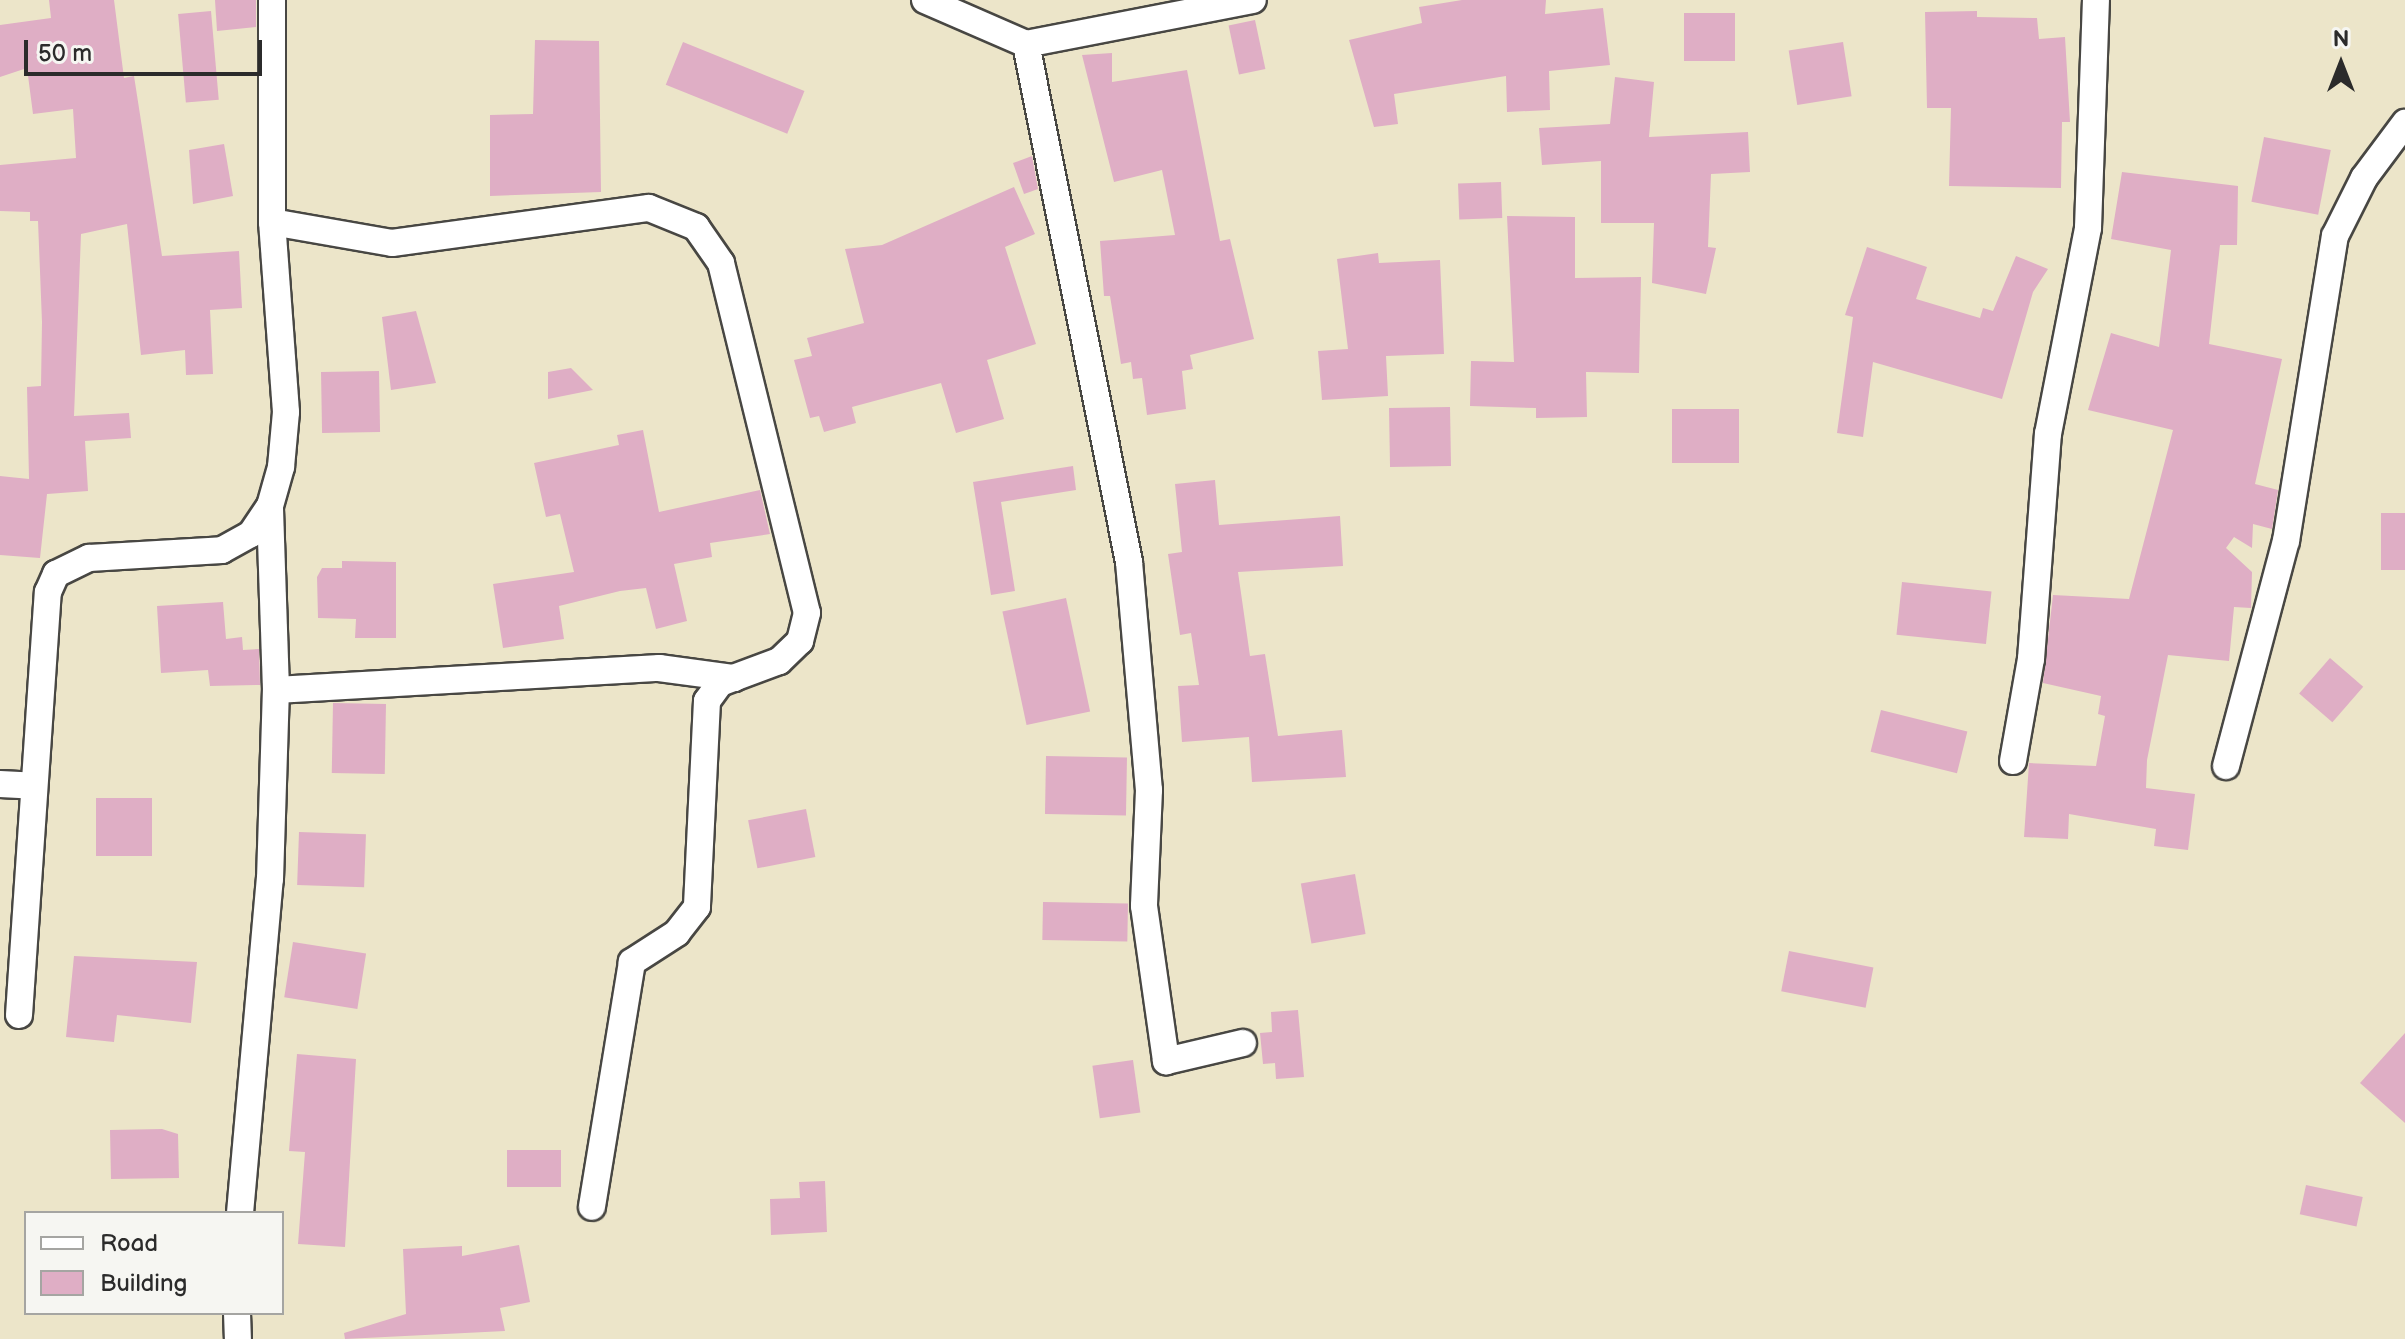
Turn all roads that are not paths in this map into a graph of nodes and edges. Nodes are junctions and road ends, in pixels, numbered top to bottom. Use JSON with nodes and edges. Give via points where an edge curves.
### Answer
{"nodes":[{"id":1,"x":272,"y":0,"type":"edge"},
{"id":2,"x":925,"y":0,"type":"edge"},
{"id":3,"x":1253,"y":0,"type":"edge"},
{"id":4,"x":2096,"y":0,"type":"edge"},
{"id":5,"x":1026,"y":44,"type":"junction"},
{"id":6,"x":2405,"y":123,"type":"edge"},
{"id":7,"x":272,"y":222,"type":"junction"},
{"id":8,"x":270,"y":506,"type":"junction"},
{"id":9,"x":734,"y":678,"type":"junction"},
{"id":10,"x":276,"y":690,"type":"junction"},
{"id":11,"x":2013,"y":761,"type":"dead end"},
{"id":12,"x":2226,"y":766,"type":"dead end"},
{"id":13,"x":0,"y":784,"type":"edge"},
{"id":14,"x":34,"y":786,"type":"junction"},
{"id":15,"x":19,"y":1015,"type":"dead end"},
{"id":16,"x":1243,"y":1043,"type":"dead end"},
{"id":17,"x":592,"y":1207,"type":"dead end"},
{"id":18,"x":240,"y":1211,"type":"edge"},
{"id":19,"x":237,"y":1315,"type":"edge"},
{"id":20,"x":238,"y":1339,"type":"edge"}],
"edges":[{"from":1,"to":7,"type":"street"},
{"from":2,"to":5,"type":"street"},
{"from":3,"to":5,"type":"street"},
{"from":4,"to":11,"type":"street","via":[[2088,228],[2048,434],[2031,659]]},
{"from":5,"to":16,"type":"street","via":[[1129,562],[1149,790],[1142,857],[1147,948],[1166,1061]]},
{"from":6,"to":12,"type":"street","via":[[2364,178],[2335,236],[2286,541]]},
{"from":7,"to":8,"type":"street","via":[[286,412]]},
{"from":7,"to":9,"type":"street","via":[[392,243],[649,208],[696,227],[721,263],[807,613],[800,641],[779,661]]},
{"from":8,"to":10,"type":"street"},
{"from":8,"to":14,"type":"street","via":[[251,534],[222,550],[89,558],[56,574],[48,592]]},
{"from":9,"to":10,"type":"street","via":[[659,668]]},
{"from":9,"to":17,"type":"street","via":[[707,701],[697,907],[677,933],[632,962],[621,1003]]},
{"from":10,"to":18,"type":"street","via":[[270,879]]},
{"from":13,"to":14,"type":"street"},
{"from":14,"to":15,"type":"street"},
{"from":19,"to":20,"type":"street"}]}
